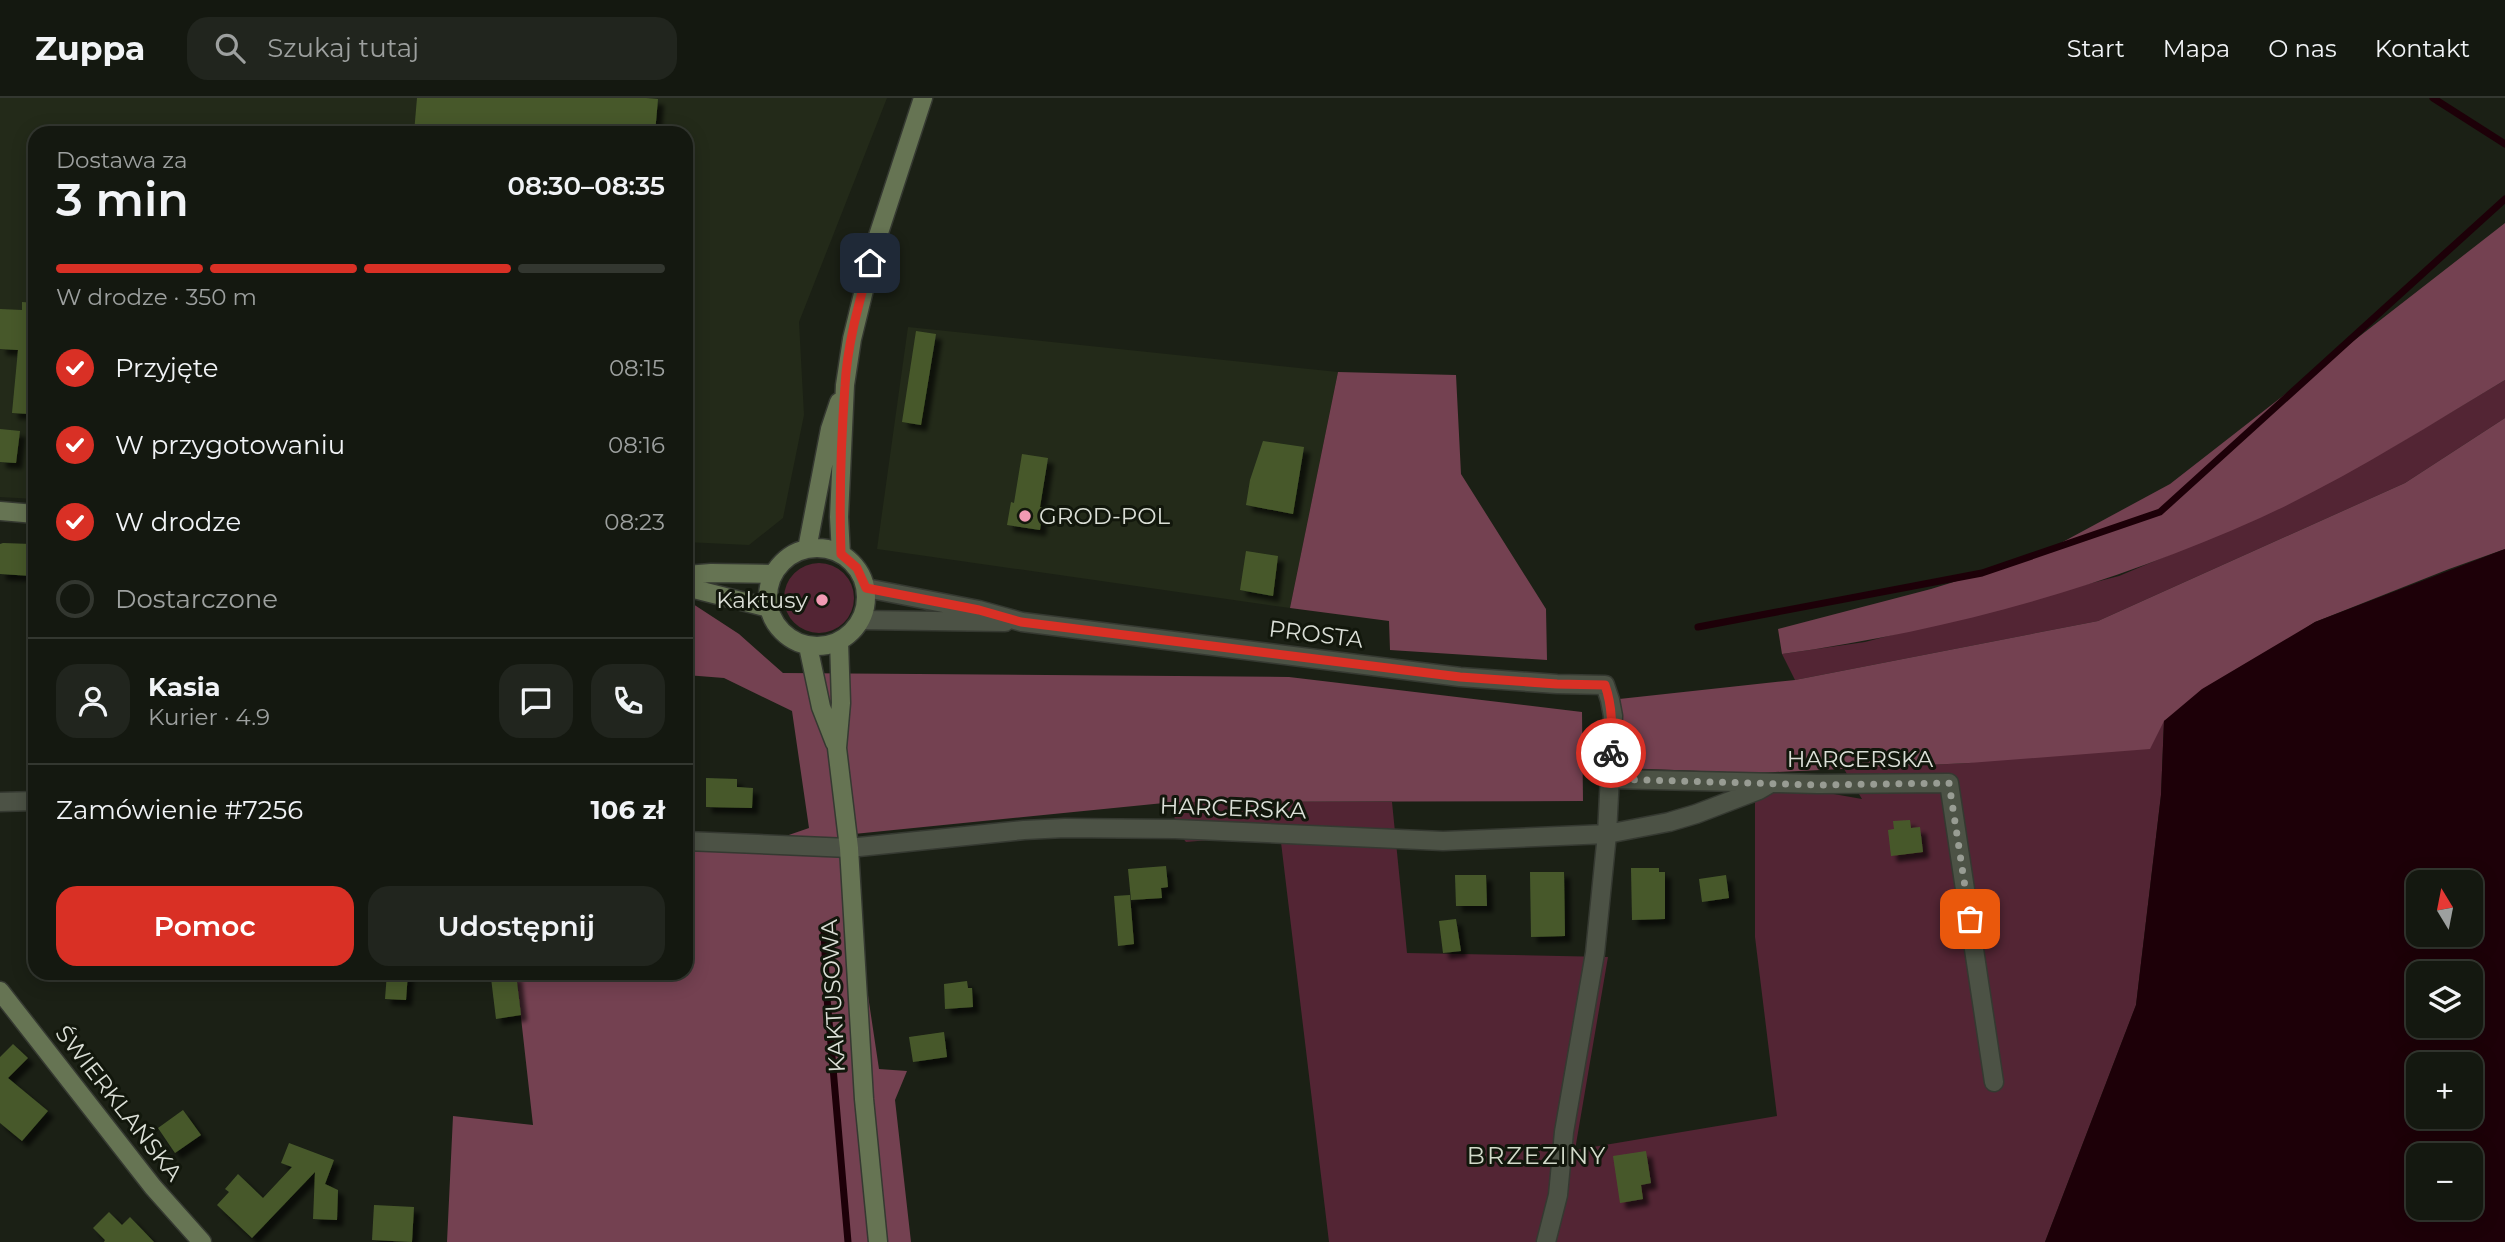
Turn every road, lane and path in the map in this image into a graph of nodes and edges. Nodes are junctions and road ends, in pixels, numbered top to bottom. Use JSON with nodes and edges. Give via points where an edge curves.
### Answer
{"nodes":[{"id":1,"x":923,"y":98,"type":"edge"},
{"id":2,"x":837,"y":429,"type":"junction"},
{"id":3,"x":0,"y":512,"type":"edge"},
{"id":4,"x":28,"y":514,"type":"edge"},
{"id":5,"x":807,"y":549,"type":"junction"},
{"id":6,"x":841,"y":554,"type":"junction"},
{"id":7,"x":693,"y":574,"type":"edge"},
{"id":8,"x":774,"y":574,"type":"junction"},
{"id":9,"x":866,"y":588,"type":"junction"},
{"id":10,"x":693,"y":589,"type":"edge"},
{"id":11,"x":769,"y":608,"type":"junction"},
{"id":12,"x":861,"y":620,"type":"junction"},
{"id":13,"x":1021,"y":622,"type":"junction"},
{"id":14,"x":839,"y":641,"type":"junction"},
{"id":15,"x":808,"y":646,"type":"junction"},
{"id":16,"x":837,"y":748,"type":"junction"},
{"id":17,"x":1610,"y":779,"type":"junction"},
{"id":18,"x":1771,"y":783,"type":"junction"},
{"id":19,"x":28,"y":801,"type":"edge"},
{"id":20,"x":0,"y":802,"type":"edge"},
{"id":21,"x":1607,"y":834,"type":"junction"},
{"id":22,"x":693,"y":841,"type":"edge"},
{"id":23,"x":849,"y":848,"type":"junction"},
{"id":24,"x":0,"y":991,"type":"edge"},
{"id":25,"x":1994,"y":1082,"type":"dead end"},
{"id":26,"x":202,"y":1242,"type":"edge"},
{"id":27,"x":878,"y":1242,"type":"edge"},
{"id":28,"x":1546,"y":1242,"type":"edge"}],
"edges":[{"from":1,"to":2,"type":"main road","via":[[870,263]]},
{"from":2,"to":5,"type":"main road"},
{"from":2,"to":6,"type":"main road"},
{"from":3,"to":4,"type":"main road"},
{"from":5,"to":6,"type":"main road"},
{"from":5,"to":8,"type":"main road","via":[[791,555]]},
{"from":6,"to":9,"type":"main road","via":[[857,568]]},
{"from":7,"to":8,"type":"main road"},
{"from":8,"to":11,"type":"main road"},
{"from":9,"to":12,"type":"main road"},
{"from":9,"to":13,"type":"street","name":"PROSTA"},
{"from":10,"to":11,"type":"main road"},
{"from":11,"to":15,"type":"main road","via":[[780,630]]},
{"from":12,"to":13,"type":"street","name":"PROSTA"},
{"from":12,"to":14,"type":"main road"},
{"from":13,"to":17,"type":"street","name":"PROSTA","via":[[1460,677],[1605,685],[1612,716]]},
{"from":14,"to":15,"type":"main road"},
{"from":14,"to":16,"type":"main road","name":"KAKTUSOWA"},
{"from":15,"to":16,"type":"main road","name":"KAKTUSOWA","via":[[821,707]]},
{"from":16,"to":23,"type":"main road","name":"KAKTUSOWA"},
{"from":17,"to":18,"type":"street","name":"HARCERSKA"},
{"from":17,"to":21,"type":"street"},
{"from":18,"to":21,"type":"street","name":"HARCERSKA","via":[[1696,814]]},
{"from":18,"to":25,"type":"street","name":"HARCERSKA","via":[[1949,783]]},
{"from":19,"to":20,"type":"street"},
{"from":21,"to":23,"type":"street","name":"HARCERSKA","via":[[1443,841],[1065,828]]},
{"from":21,"to":28,"type":"street","via":[[1595,953],[1564,1132],[1558,1195]]},
{"from":22,"to":23,"type":"street","name":"HARCERSKA"},
{"from":23,"to":27,"type":"main road","name":"KAKTUSOWA"},
{"from":24,"to":26,"type":"main road","name":"ŚWIERKLAŃSKA","via":[[153,1187]]}]}
